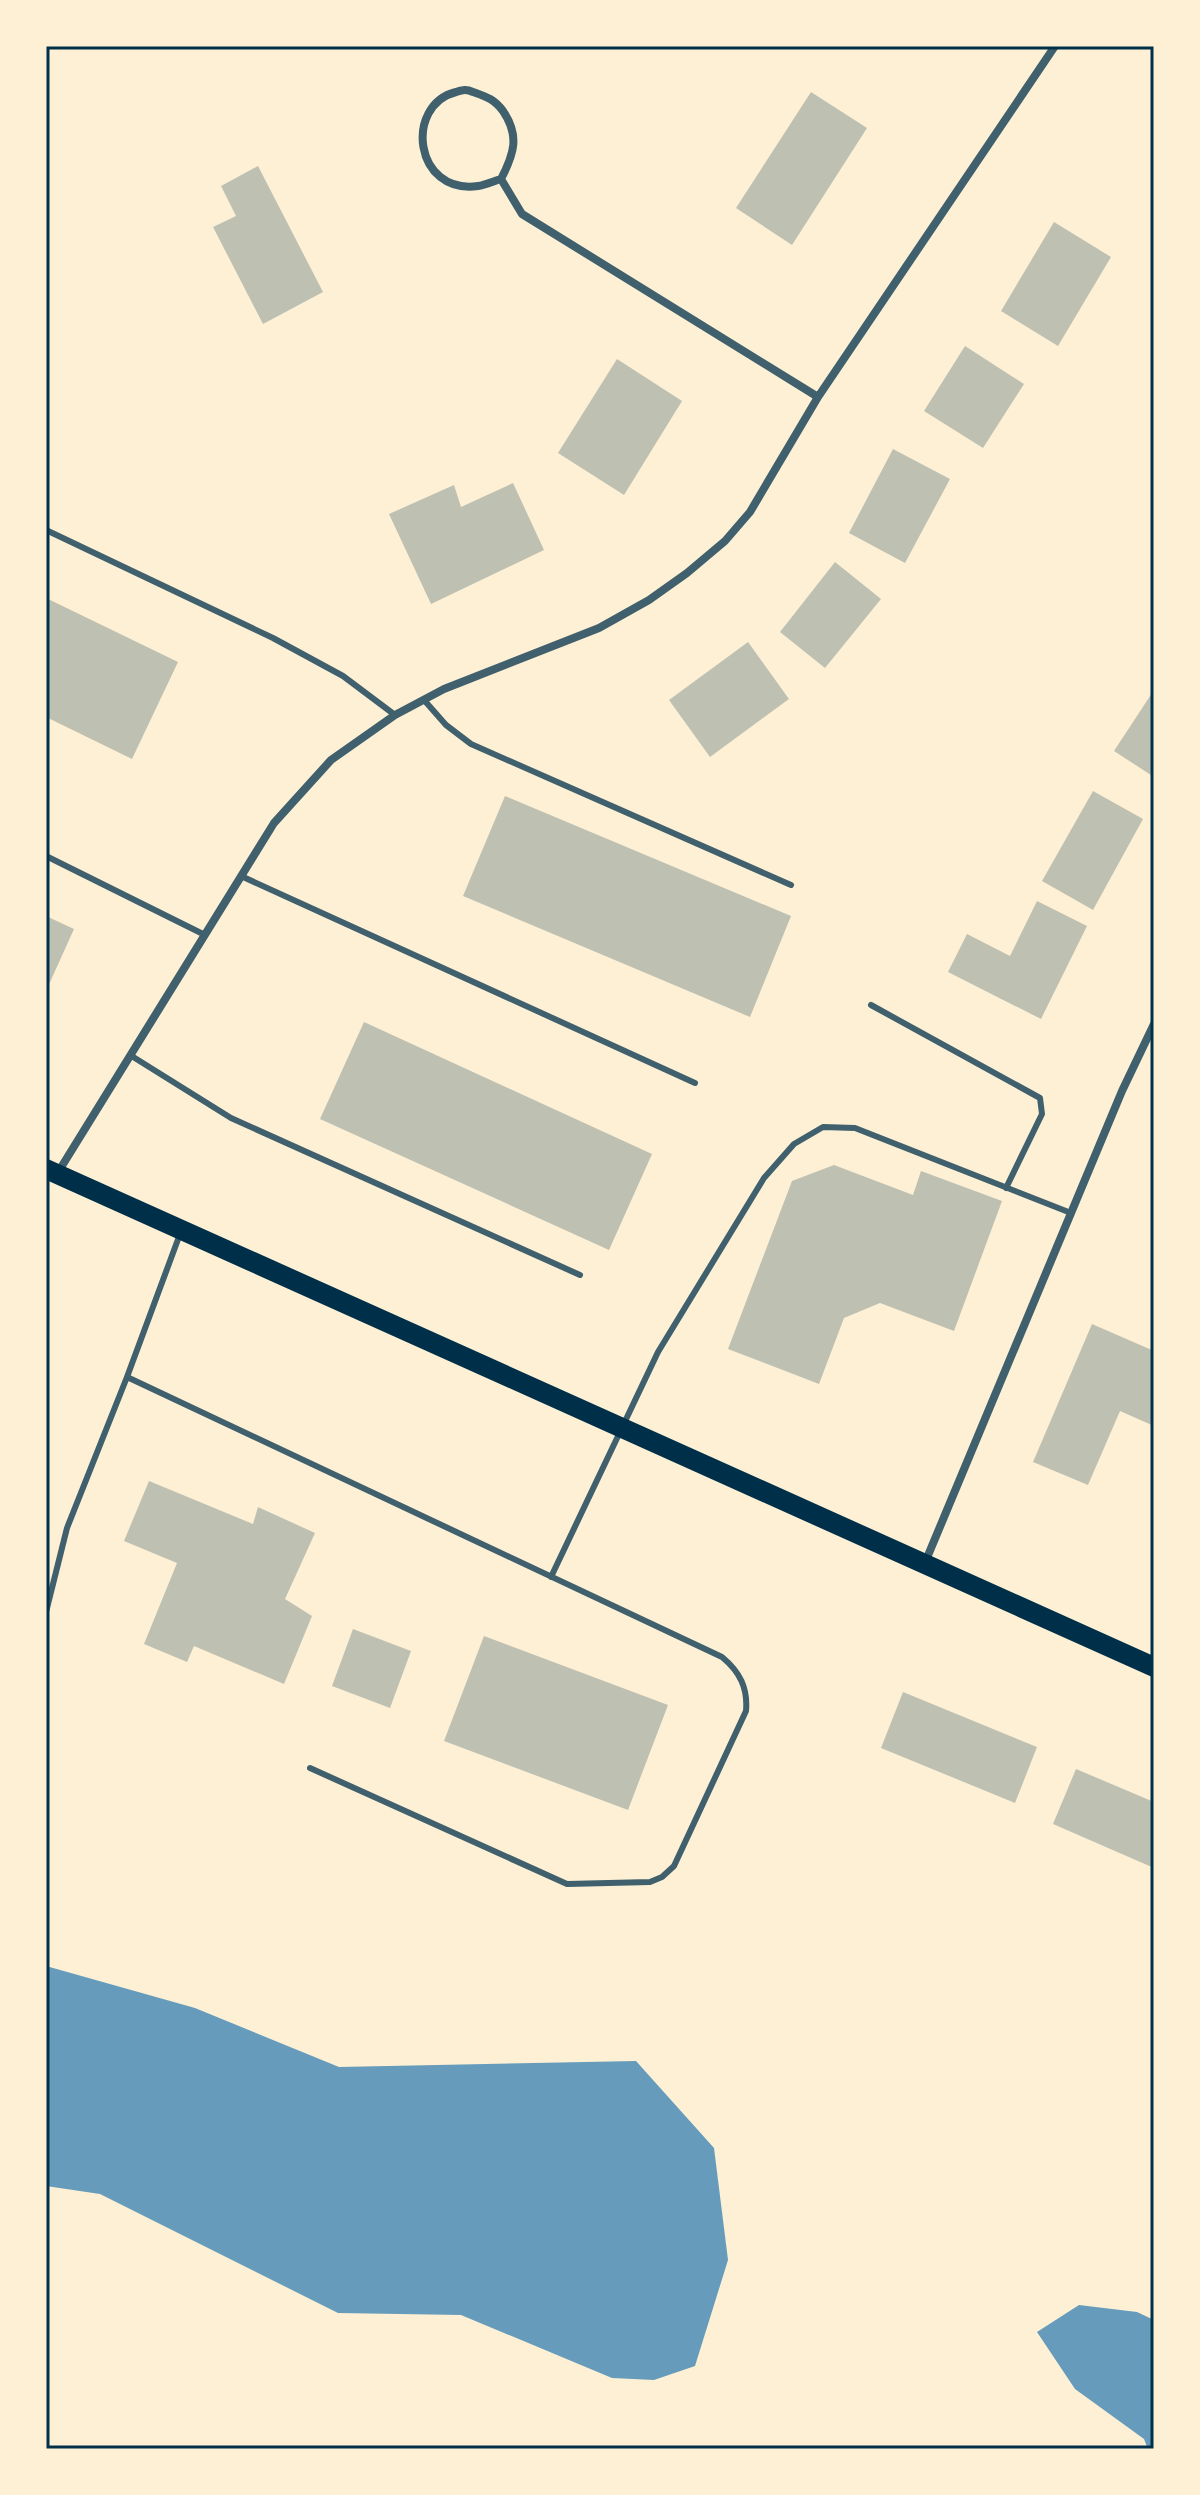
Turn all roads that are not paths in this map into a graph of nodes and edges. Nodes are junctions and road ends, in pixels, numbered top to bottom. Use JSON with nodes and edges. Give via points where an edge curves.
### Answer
{"nodes":[{"id":1,"x":1055,"y":46,"type":"edge"},
{"id":2,"x":501,"y":179,"type":"junction"},
{"id":3,"x":818,"y":397,"type":"junction"},
{"id":4,"x":46,"y":530,"type":"edge"},
{"id":5,"x":424,"y":700,"type":"junction"},
{"id":6,"x":395,"y":715,"type":"junction"},
{"id":7,"x":46,"y":856,"type":"edge"},
{"id":8,"x":241,"y":876,"type":"junction"},
{"id":9,"x":791,"y":885,"type":"dead end"},
{"id":10,"x":205,"y":935,"type":"junction"},
{"id":11,"x":871,"y":1005,"type":"dead end"},
{"id":12,"x":1154,"y":1024,"type":"edge"},
{"id":13,"x":130,"y":1055,"type":"junction"},
{"id":14,"x":695,"y":1083,"type":"dead end"},
{"id":15,"x":51,"y":1172,"type":"edge"},
{"id":16,"x":1006,"y":1188,"type":"junction"},
{"id":17,"x":1071,"y":1213,"type":"junction"},
{"id":18,"x":181,"y":1231,"type":"junction"},
{"id":19,"x":580,"y":1275,"type":"dead end"},
{"id":20,"x":127,"y":1377,"type":"junction"},
{"id":21,"x":621,"y":1429,"type":"junction"},
{"id":22,"x":923,"y":1565,"type":"junction"},
{"id":23,"x":551,"y":1577,"type":"junction"},
{"id":24,"x":46,"y":1612,"type":"edge"},
{"id":25,"x":1154,"y":1667,"type":"edge"},
{"id":26,"x":310,"y":1768,"type":"dead end"}],
"edges":[{"from":1,"to":3,"type":"street"},
{"from":2,"to":2,"type":"street","via":[[514,153],[511,123],[495,99],[467,89],[442,96],[426,115],[422,147],[431,171],[455,186]]},
{"from":2,"to":3,"type":"street","via":[[522,214]]},
{"from":3,"to":5,"type":"street","via":[[750,512],[687,573],[599,628]]},
{"from":4,"to":6,"type":"lane","via":[[273,638],[343,676]]},
{"from":5,"to":6,"type":"street"},
{"from":5,"to":9,"type":"lane","via":[[471,744]]},
{"from":6,"to":8,"type":"street","via":[[331,760],[274,823]]},
{"from":7,"to":10,"type":"lane"},
{"from":8,"to":10,"type":"street"},
{"from":8,"to":14,"type":"lane"},
{"from":10,"to":13,"type":"street"},
{"from":11,"to":16,"type":"lane","via":[[1040,1098],[1042,1114]]},
{"from":12,"to":17,"type":"street"},
{"from":13,"to":15,"type":"street"},
{"from":13,"to":19,"type":"lane","via":[[231,1118]]},
{"from":15,"to":18,"type":"main road"},
{"from":16,"to":17,"type":"lane"},
{"from":16,"to":21,"type":"lane","via":[[855,1128],[823,1127],[794,1144],[764,1178],[658,1352]]},
{"from":17,"to":22,"type":"street"},
{"from":18,"to":20,"type":"lane"},
{"from":18,"to":21,"type":"main road"},
{"from":20,"to":23,"type":"lane"},
{"from":20,"to":24,"type":"lane","via":[[67,1528]]},
{"from":21,"to":22,"type":"main road"},
{"from":21,"to":23,"type":"lane"},
{"from":22,"to":25,"type":"main road"},
{"from":23,"to":26,"type":"lane","via":[[722,1657],[747,1695],[746,1711],[674,1866],[662,1877],[641,1883],[567,1884]]}]}
